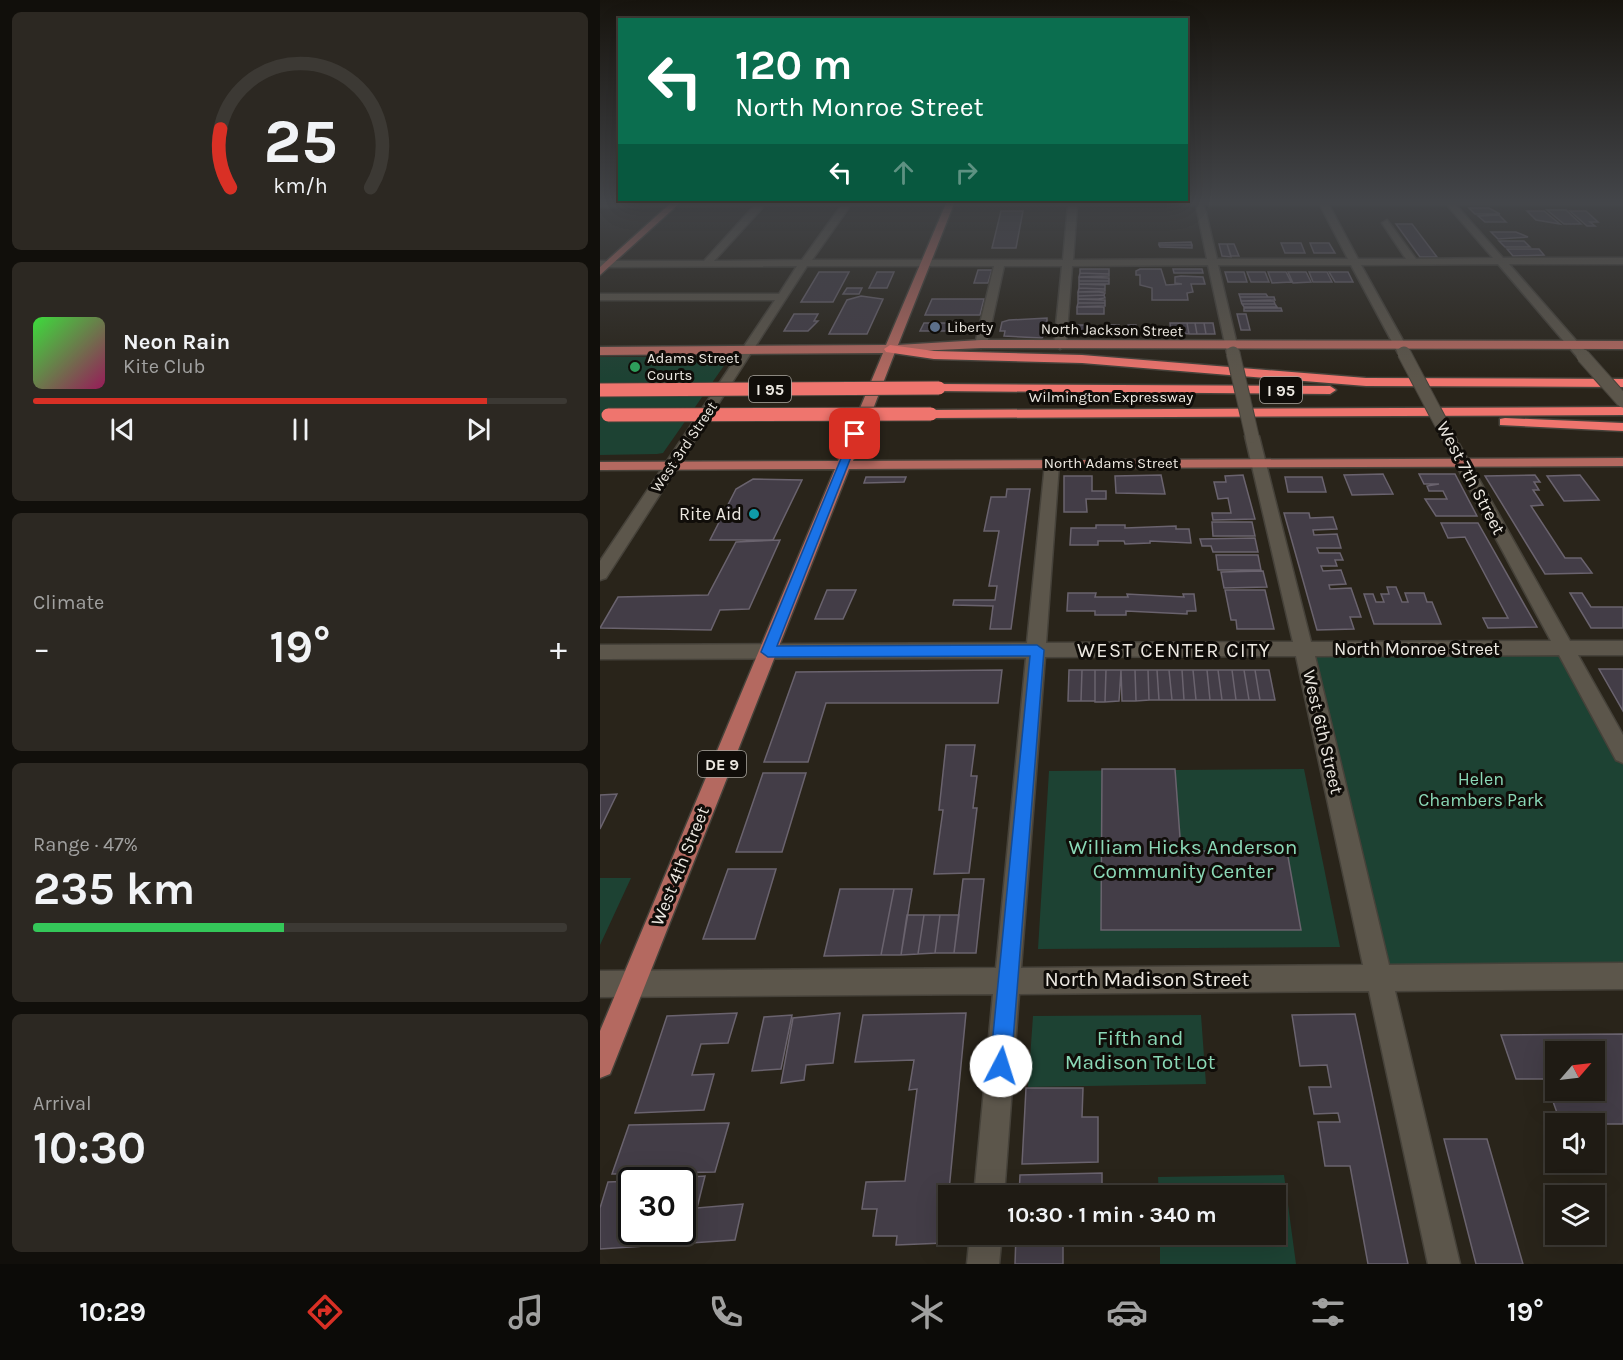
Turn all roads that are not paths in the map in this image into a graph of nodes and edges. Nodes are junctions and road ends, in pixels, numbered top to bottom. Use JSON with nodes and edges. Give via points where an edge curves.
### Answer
{"nodes":[{"id":1,"x":710,"y":260,"type":"edge"},
{"id":2,"x":807,"y":260,"type":"edge"},
{"id":3,"x":927,"y":260,"type":"edge"},
{"id":4,"x":1067,"y":260,"type":"edge"},
{"id":5,"x":1501,"y":261,"type":"junction"},
{"id":6,"x":1213,"y":262,"type":"junction"},
{"id":7,"x":1355,"y":262,"type":"junction"},
{"id":8,"x":1413,"y":262,"type":"joint"},
{"id":9,"x":1622,"y":262,"type":"edge"},
{"id":10,"x":1000,"y":263,"type":"junction"},
{"id":11,"x":1067,"y":263,"type":"junction"},
{"id":12,"x":604,"y":264,"type":"edge"},
{"id":13,"x":706,"y":264,"type":"junction"},
{"id":14,"x":804,"y":264,"type":"junction"},
{"id":15,"x":925,"y":264,"type":"junction"},
{"id":16,"x":600,"y":272,"type":"edge"},
{"id":17,"x":600,"y":297,"type":"edge"},
{"id":18,"x":783,"y":297,"type":"junction"},
{"id":19,"x":981,"y":344,"type":"junction"},
{"id":20,"x":1060,"y":345,"type":"junction"},
{"id":21,"x":1574,"y":345,"type":"junction"},
{"id":22,"x":1623,"y":345,"type":"edge"},
{"id":23,"x":890,"y":349,"type":"junction"},
{"id":24,"x":1232,"y":349,"type":"junction"},
{"id":25,"x":1402,"y":349,"type":"junction"},
{"id":26,"x":748,"y":350,"type":"junction"},
{"id":27,"x":600,"y":351,"type":"edge"},
{"id":28,"x":1623,"y":384,"type":"edge"},
{"id":29,"x":600,"y":390,"type":"edge"},
{"id":30,"x":1623,"y":390,"type":"edge"},
{"id":31,"x":1623,"y":401,"type":"edge"},
{"id":32,"x":1623,"y":411,"type":"edge"},
{"id":33,"x":1179,"y":414,"type":"junction"},
{"id":34,"x":603,"y":416,"type":"edge"},
{"id":35,"x":1623,"y":428,"type":"edge"},
{"id":36,"x":1461,"y":462,"type":"junction"},
{"id":37,"x":1623,"y":462,"type":"edge"},
{"id":38,"x":1258,"y":463,"type":"junction"},
{"id":39,"x":843,"y":464,"type":"junction"},
{"id":40,"x":1052,"y":464,"type":"junction"},
{"id":41,"x":672,"y":465,"type":"junction"},
{"id":42,"x":600,"y":466,"type":"edge"},
{"id":43,"x":600,"y":574,"type":"edge"},
{"id":44,"x":1565,"y":648,"type":"junction"},
{"id":45,"x":1623,"y":648,"type":"edge"},
{"id":46,"x":1304,"y":649,"type":"junction"},
{"id":47,"x":1037,"y":650,"type":"junction"},
{"id":48,"x":600,"y":652,"type":"edge"},
{"id":49,"x":768,"y":652,"type":"junction"},
{"id":50,"x":1623,"y":754,"type":"edge"},
{"id":51,"x":1623,"y":976,"type":"edge"},
{"id":52,"x":1379,"y":978,"type":"junction"},
{"id":53,"x":1008,"y":980,"type":"junction"},
{"id":54,"x":600,"y":984,"type":"edge"},
{"id":55,"x":632,"y":984,"type":"junction"},
{"id":56,"x":600,"y":1064,"type":"edge"},
{"id":57,"x":990,"y":1185,"type":"edge"},
{"id":58,"x":985,"y":1245,"type":"edge"},
{"id":59,"x":983,"y":1264,"type":"edge"},
{"id":60,"x":1444,"y":1264,"type":"edge"}],
"edges":[{"from":1,"to":13,"type":"street"},
{"from":2,"to":14,"type":"street","name":"West 3rd Street"},
{"from":3,"to":15,"type":"main road","name":"West 4th Street","number":"DE 9"},
{"from":4,"to":11,"type":"street"},
{"from":5,"to":8,"type":"street"},
{"from":5,"to":9,"type":"street"},
{"from":5,"to":21,"type":"street"},
{"from":6,"to":7,"type":"street"},
{"from":6,"to":11,"type":"street"},
{"from":6,"to":24,"type":"street","name":"West 6th Street"},
{"from":7,"to":8,"type":"street"},
{"from":7,"to":25,"type":"street","name":"West 7th Street"},
{"from":10,"to":11,"type":"street"},
{"from":10,"to":15,"type":"street"},
{"from":10,"to":19,"type":"street"},
{"from":11,"to":20,"type":"street"},
{"from":12,"to":13,"type":"street"},
{"from":12,"to":16,"type":"main road"},
{"from":13,"to":14,"type":"street"},
{"from":14,"to":15,"type":"street"},
{"from":14,"to":18,"type":"street","name":"West 3rd Street"},
{"from":15,"to":23,"type":"main road","name":"West 4th Street","number":"DE 9"},
{"from":17,"to":18,"type":"street"},
{"from":18,"to":26,"type":"street","name":"West 3rd Street"},
{"from":19,"to":20,"type":"main road","name":"North Jackson Street"},
{"from":19,"to":23,"type":"main road","name":"North Jackson Street"},
{"from":20,"to":24,"type":"main road","name":"North Jackson Street"},
{"from":21,"to":22,"type":"main road","name":"North Jackson Street"},
{"from":21,"to":25,"type":"main road","name":"North Jackson Street"},
{"from":21,"to":31,"type":"street","bridge":true},
{"from":23,"to":26,"type":"main road","name":"North Jackson Street"},
{"from":23,"to":28,"type":"highway","via":[[934,355],[1082,359],[1366,382]]},
{"from":23,"to":39,"type":"main road","name":"West 4th Street","number":"DE 9"},
{"from":24,"to":25,"type":"main road","name":"North Jackson Street"},
{"from":24,"to":38,"type":"street","name":"West 6th Street","bridge":true},
{"from":25,"to":36,"type":"street","name":"West 7th Street","bridge":true},
{"from":26,"to":27,"type":"main road","name":"North Jackson Street"},
{"from":26,"to":41,"type":"street","name":"West 3rd Street"},
{"from":29,"to":30,"type":"highway","name":"Wilmington Expressway","number":"I 95","bridge":true},
{"from":32,"to":33,"type":"highway","name":"Wilmington Expressway","number":"I 95"},
{"from":33,"to":34,"type":"highway","name":"Wilmington Expressway","number":"I 95","bridge":true},
{"from":33,"to":35,"type":"highway"},
{"from":36,"to":37,"type":"main road","name":"North Adams Street"},
{"from":36,"to":38,"type":"main road","name":"North Adams Street"},
{"from":36,"to":44,"type":"street","name":"West 7th Street"},
{"from":38,"to":40,"type":"main road","name":"North Adams Street"},
{"from":38,"to":46,"type":"street","name":"West 6th Street"},
{"from":39,"to":40,"type":"main road","name":"North Adams Street"},
{"from":39,"to":41,"type":"main road","name":"North Adams Street"},
{"from":39,"to":49,"type":"main road","name":"West 4th Street","number":"DE 9"},
{"from":40,"to":47,"type":"street"},
{"from":41,"to":42,"type":"main road","name":"North Adams Street"},
{"from":41,"to":43,"type":"street","name":"West 3rd Street"},
{"from":44,"to":45,"type":"street","name":"North Monroe Street"},
{"from":44,"to":46,"type":"street","name":"North Monroe Street"},
{"from":44,"to":50,"type":"street","name":"West 7th Street"},
{"from":46,"to":47,"type":"street","name":"North Monroe Street"},
{"from":46,"to":52,"type":"street","name":"West 6th Street"},
{"from":47,"to":49,"type":"street","name":"North Monroe Street"},
{"from":47,"to":53,"type":"street"},
{"from":48,"to":49,"type":"street","name":"North Monroe Street"},
{"from":49,"to":55,"type":"main road","name":"West 4th Street","number":"DE 9"},
{"from":51,"to":52,"type":"street","name":"North Madison Street"},
{"from":52,"to":53,"type":"street","name":"North Madison Street"},
{"from":52,"to":60,"type":"street","name":"West 6th Street"},
{"from":53,"to":55,"type":"street","name":"North Madison Street"},
{"from":53,"to":57,"type":"street"},
{"from":54,"to":55,"type":"street","name":"North Madison Street"},
{"from":55,"to":56,"type":"main road","name":"West 4th Street","number":"DE 9"},
{"from":58,"to":59,"type":"street"}]}
